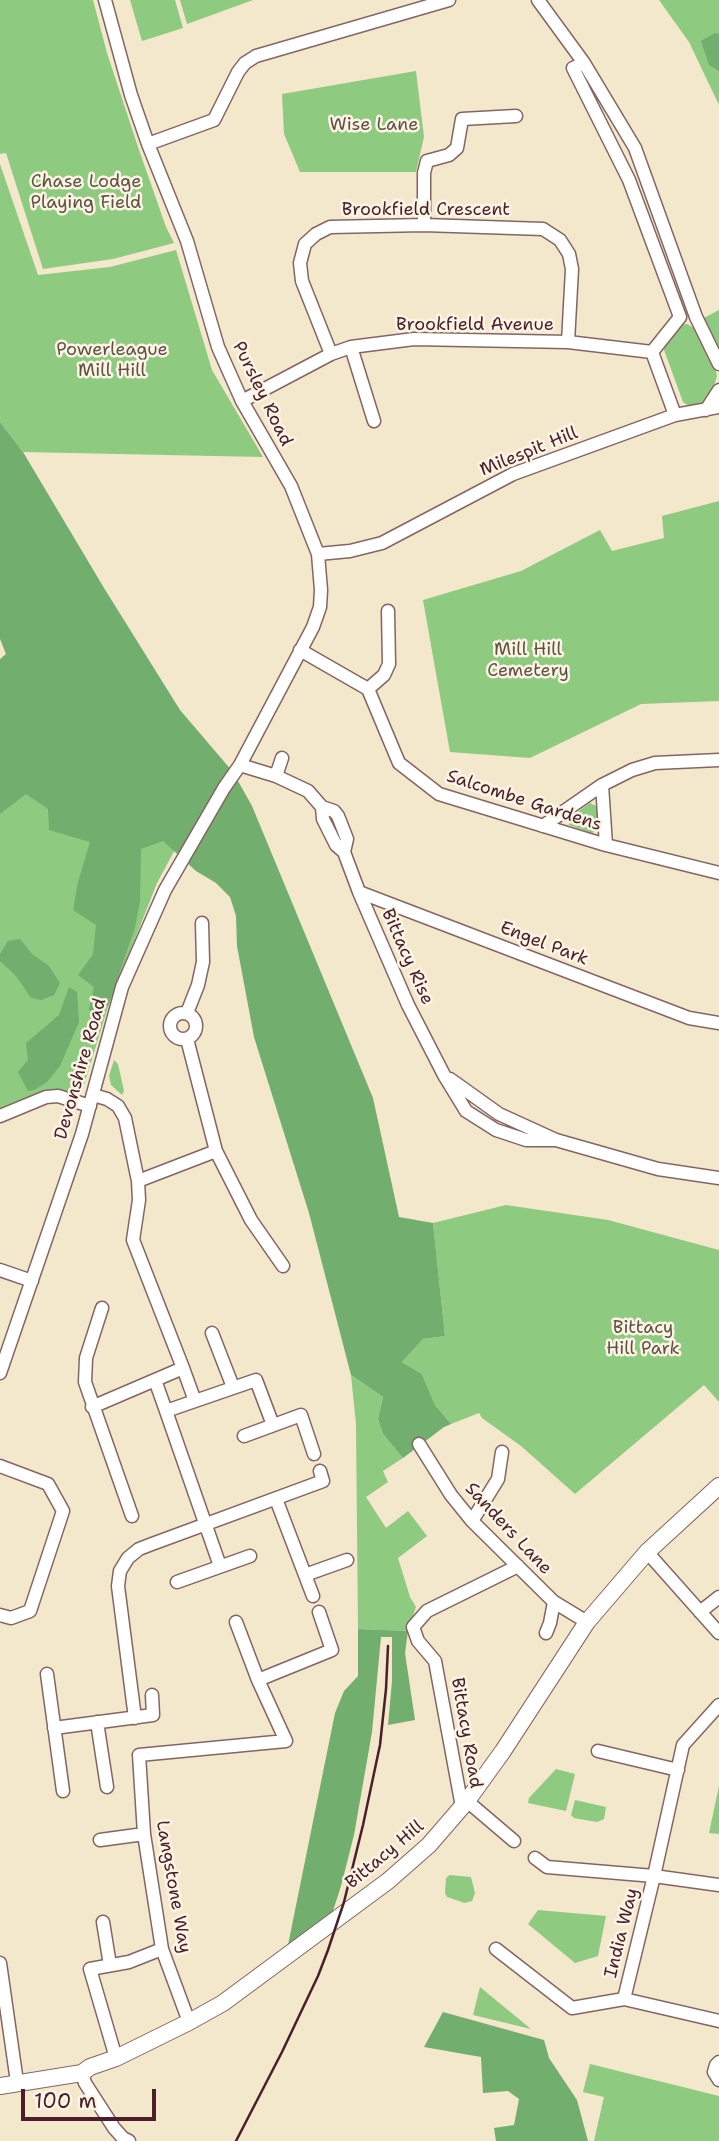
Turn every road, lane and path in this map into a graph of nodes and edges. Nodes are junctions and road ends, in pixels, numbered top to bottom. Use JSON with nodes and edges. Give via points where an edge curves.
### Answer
{"nodes":[{"id":1,"x":105,"y":0,"type":"edge"},
{"id":2,"x":449,"y":0,"type":"edge"},
{"id":3,"x":538,"y":0,"type":"edge"},
{"id":4,"x":584,"y":63,"type":"junction"},
{"id":5,"x":516,"y":116,"type":"dead end"},
{"id":6,"x":148,"y":144,"type":"junction"},
{"id":7,"x":424,"y":225,"type":"junction"},
{"id":8,"x":680,"y":317,"type":"junction"},
{"id":9,"x":696,"y":317,"type":"junction"},
{"id":10,"x":568,"y":342,"type":"junction"},
{"id":11,"x":351,"y":347,"type":"junction"},
{"id":12,"x":652,"y":352,"type":"junction"},
{"id":13,"x":331,"y":354,"type":"junction"},
{"id":14,"x":719,"y":363,"type":"edge"},
{"id":15,"x":719,"y":390,"type":"edge"},
{"id":16,"x":242,"y":401,"type":"junction"},
{"id":17,"x":713,"y":409,"type":"edge"},
{"id":18,"x":675,"y":415,"type":"junction"},
{"id":19,"x":374,"y":421,"type":"dead end"},
{"id":20,"x":318,"y":554,"type":"junction"},
{"id":21,"x":388,"y":611,"type":"dead end"},
{"id":22,"x":300,"y":650,"type":"junction"},
{"id":23,"x":368,"y":689,"type":"junction"},
{"id":24,"x":282,"y":758,"type":"dead end"},
{"id":25,"x":719,"y":760,"type":"edge"},
{"id":26,"x":240,"y":765,"type":"junction"},
{"id":27,"x":276,"y":776,"type":"junction"},
{"id":28,"x":602,"y":785,"type":"junction"},
{"id":29,"x":224,"y":788,"type":"joint"},
{"id":30,"x":543,"y":826,"type":"junction"},
{"id":31,"x":606,"y":845,"type":"junction"},
{"id":32,"x":719,"y":873,"type":"edge"},
{"id":33,"x":359,"y":891,"type":"junction"},
{"id":34,"x":202,"y":923,"type":"dead end"},
{"id":35,"x":187,"y":1013,"type":"junction"},
{"id":36,"x":719,"y":1023,"type":"edge"},
{"id":37,"x":187,"y":1039,"type":"junction"},
{"id":38,"x":92,"y":1100,"type":"junction"},
{"id":39,"x":0,"y":1116,"type":"edge"},
{"id":40,"x":216,"y":1151,"type":"junction"},
{"id":41,"x":719,"y":1178,"type":"edge"},
{"id":42,"x":138,"y":1181,"type":"junction"},
{"id":43,"x":283,"y":1266,"type":"dead end"},
{"id":44,"x":0,"y":1270,"type":"edge"},
{"id":45,"x":32,"y":1281,"type":"junction"},
{"id":46,"x":102,"y":1307,"type":"dead end"},
{"id":47,"x":212,"y":1334,"type":"dead end"},
{"id":48,"x":183,"y":1368,"type":"junction"},
{"id":49,"x":0,"y":1373,"type":"edge"},
{"id":50,"x":155,"y":1380,"type":"junction"},
{"id":51,"x":233,"y":1387,"type":"junction"},
{"id":52,"x":195,"y":1401,"type":"junction"},
{"id":53,"x":92,"y":1407,"type":"junction"},
{"id":54,"x":166,"y":1411,"type":"junction"},
{"id":55,"x":273,"y":1425,"type":"junction"},
{"id":56,"x":244,"y":1436,"type":"dead end"},
{"id":57,"x":419,"y":1444,"type":"dead end"},
{"id":58,"x":502,"y":1452,"type":"dead end"},
{"id":59,"x":314,"y":1454,"type":"dead end"},
{"id":60,"x":0,"y":1466,"type":"edge"},
{"id":61,"x":320,"y":1471,"type":"dead end"},
{"id":62,"x":719,"y":1486,"type":"edge"},
{"id":63,"x":276,"y":1499,"type":"junction"},
{"id":64,"x":132,"y":1516,"type":"dead end"},
{"id":65,"x":472,"y":1521,"type":"junction"},
{"id":66,"x":207,"y":1524,"type":"junction"},
{"id":67,"x":647,"y":1552,"type":"junction"},
{"id":68,"x":250,"y":1556,"type":"dead end"},
{"id":69,"x":346,"y":1560,"type":"dead end"},
{"id":70,"x":220,"y":1566,"type":"junction"},
{"id":71,"x":518,"y":1566,"type":"junction"},
{"id":72,"x":305,"y":1575,"type":"junction"},
{"id":73,"x":177,"y":1581,"type":"dead end"},
{"id":74,"x":313,"y":1596,"type":"dead end"},
{"id":75,"x":719,"y":1597,"type":"edge"},
{"id":76,"x":554,"y":1602,"type":"junction"},
{"id":77,"x":319,"y":1612,"type":"dead end"},
{"id":78,"x":700,"y":1612,"type":"junction"},
{"id":79,"x":0,"y":1615,"type":"edge"},
{"id":80,"x":236,"y":1622,"type":"dead end"},
{"id":81,"x":587,"y":1622,"type":"junction"},
{"id":82,"x":546,"y":1633,"type":"dead end"},
{"id":83,"x":719,"y":1633,"type":"edge"},
{"id":84,"x":47,"y":1674,"type":"dead end"},
{"id":85,"x":258,"y":1680,"type":"junction"},
{"id":86,"x":152,"y":1695,"type":"dead end"},
{"id":87,"x":719,"y":1705,"type":"edge"},
{"id":88,"x":135,"y":1718,"type":"junction"},
{"id":89,"x":97,"y":1722,"type":"junction"},
{"id":90,"x":54,"y":1728,"type":"junction"},
{"id":91,"x":598,"y":1751,"type":"dead end"},
{"id":92,"x":678,"y":1770,"type":"junction"},
{"id":93,"x":107,"y":1787,"type":"dead end"},
{"id":94,"x":63,"y":1791,"type":"dead end"},
{"id":95,"x":464,"y":1804,"type":"junction"},
{"id":96,"x":144,"y":1834,"type":"junction"},
{"id":97,"x":100,"y":1840,"type":"dead end"},
{"id":98,"x":514,"y":1841,"type":"dead end"},
{"id":99,"x":535,"y":1858,"type":"dead end"},
{"id":100,"x":654,"y":1875,"type":"junction"},
{"id":101,"x":719,"y":1885,"type":"edge"},
{"id":102,"x":103,"y":1922,"type":"dead end"},
{"id":103,"x":162,"y":1949,"type":"junction"},
{"id":104,"x":496,"y":1949,"type":"dead end"},
{"id":105,"x":0,"y":1964,"type":"edge"},
{"id":106,"x":110,"y":1965,"type":"junction"},
{"id":107,"x":624,"y":1999,"type":"junction"},
{"id":108,"x":719,"y":2021,"type":"edge"},
{"id":109,"x":189,"y":2022,"type":"junction"},
{"id":110,"x":116,"y":2058,"type":"junction"},
{"id":111,"x":719,"y":2062,"type":"edge"},
{"id":112,"x":82,"y":2073,"type":"junction"},
{"id":113,"x":719,"y":2080,"type":"edge"},
{"id":114,"x":17,"y":2082,"type":"junction"},
{"id":115,"x":0,"y":2086,"type":"edge"},
{"id":116,"x":129,"y":2141,"type":"edge"}],
"edges":[{"from":1,"to":6,"type":"street","name":"Pursley Road"},
{"from":2,"to":6,"type":"street","via":[[256,56],[238,72],[214,120]]},
{"from":3,"to":4,"type":"street"},
{"from":4,"to":8,"type":"street","via":[[573,68],[629,180]]},
{"from":4,"to":9,"type":"street","via":[[635,148]]},
{"from":5,"to":7,"type":"street","via":[[462,119],[457,148],[427,161]]},
{"from":6,"to":16,"type":"street","name":"Pursley Road","via":[[187,241],[218,347]]},
{"from":7,"to":10,"type":"street","name":"Brookfield Crescent","via":[[543,229],[560,240],[572,269]]},
{"from":7,"to":13,"type":"street","name":"Brookfield Crescent","via":[[330,226],[305,244],[302,281]]},
{"from":8,"to":9,"type":"street"},
{"from":8,"to":12,"type":"street"},
{"from":9,"to":14,"type":"street"},
{"from":10,"to":11,"type":"street","name":"Brookfield Avenue","via":[[414,339]]},
{"from":10,"to":12,"type":"street","name":"Brookfield Avenue"},
{"from":11,"to":13,"type":"street","name":"Brookfield Avenue"},
{"from":11,"to":19,"type":"street"},
{"from":12,"to":18,"type":"street"},
{"from":13,"to":16,"type":"street","name":"Brookfield Avenue"},
{"from":15,"to":17,"type":"street"},
{"from":16,"to":20,"type":"street","name":"Pursley Road","via":[[291,486]]},
{"from":17,"to":18,"type":"street","name":"Milespit Hill"},
{"from":18,"to":20,"type":"street","name":"Milespit Hill","via":[[513,474],[382,543]]},
{"from":20,"to":22,"type":"street","name":"Pursley Road","via":[[320,607]]},
{"from":21,"to":23,"type":"street","via":[[388,664],[384,675]]},
{"from":22,"to":23,"type":"street"},
{"from":22,"to":26,"type":"street","name":"Pursley Road"},
{"from":23,"to":30,"type":"street","name":"Salcombe Gardens","via":[[399,763],[439,794]]},
{"from":24,"to":27,"type":"street"},
{"from":25,"to":28,"type":"street","via":[[655,763]]},
{"from":26,"to":27,"type":"street","name":"Bittacy Rise"},
{"from":26,"to":29,"type":"street","name":"Pursley Road"},
{"from":27,"to":33,"type":"street","name":"Bittacy Rise","via":[[308,791],[322,807],[323,819],[344,852]]},
{"from":28,"to":30,"type":"street"},
{"from":28,"to":31,"type":"street"},
{"from":29,"to":38,"type":"street","name":"Devonshire Road","via":[[165,890],[122,987]]},
{"from":30,"to":31,"type":"street","name":"Salcombe Gardens"},
{"from":31,"to":32,"type":"street","name":"Salcombe Gardens"},
{"from":33,"to":36,"type":"street","name":"Engel Park","via":[[689,1018]]},
{"from":33,"to":41,"type":"street","name":"Bittacy Rise","via":[[408,1005],[466,1111],[496,1130],[526,1140],[556,1140],[658,1169]]},
{"from":34,"to":35,"type":"street","via":[[203,962]]},
{"from":35,"to":37,"type":"street","via":[[196,1026]]},
{"from":35,"to":37,"type":"street","via":[[175,1015],[169,1026],[175,1037]]},
{"from":37,"to":40,"type":"street"},
{"from":38,"to":39,"type":"street","via":[[46,1097]]},
{"from":38,"to":42,"type":"street","via":[[107,1099],[122,1110]]},
{"from":38,"to":45,"type":"street","name":"Devonshire Road"},
{"from":40,"to":42,"type":"street"},
{"from":40,"to":43,"type":"street","via":[[251,1220]]},
{"from":42,"to":48,"type":"street","via":[[133,1240]]},
{"from":44,"to":45,"type":"street"},
{"from":45,"to":49,"type":"street","name":"Devonshire Road"},
{"from":46,"to":53,"type":"street","via":[[86,1358],[85,1382]]},
{"from":47,"to":51,"type":"street"},
{"from":48,"to":50,"type":"street"},
{"from":48,"to":52,"type":"street"},
{"from":50,"to":53,"type":"street"},
{"from":50,"to":54,"type":"street"},
{"from":51,"to":52,"type":"street"},
{"from":51,"to":55,"type":"street","via":[[256,1380]]},
{"from":52,"to":54,"type":"street"},
{"from":53,"to":64,"type":"street"},
{"from":54,"to":66,"type":"street"},
{"from":55,"to":56,"type":"street"},
{"from":55,"to":59,"type":"street","via":[[301,1415]]},
{"from":57,"to":65,"type":"street","name":"Sanders Lane"},
{"from":58,"to":65,"type":"street","via":[[498,1479]]},
{"from":60,"to":79,"type":"street","via":[[48,1484],[63,1511],[30,1611],[11,1618]]},
{"from":61,"to":63,"type":"street","via":[[323,1481]]},
{"from":62,"to":67,"type":"main road","name":"Bittacy Hill"},
{"from":63,"to":66,"type":"street"},
{"from":63,"to":72,"type":"street"},
{"from":65,"to":71,"type":"street","name":"Sanders Lane"},
{"from":66,"to":70,"type":"street"},
{"from":66,"to":88,"type":"street","via":[[139,1549],[120,1571],[118,1586]]},
{"from":67,"to":78,"type":"street"},
{"from":67,"to":81,"type":"main road","name":"Bittacy Hill"},
{"from":68,"to":70,"type":"street"},
{"from":69,"to":72,"type":"street"},
{"from":70,"to":73,"type":"street"},
{"from":71,"to":76,"type":"street","name":"Sanders Lane"},
{"from":71,"to":95,"type":"street","name":"Bittacy Road","via":[[427,1611],[413,1627],[435,1661]]},
{"from":72,"to":74,"type":"street"},
{"from":75,"to":78,"type":"street"},
{"from":76,"to":81,"type":"street","name":"Sanders Lane"},
{"from":76,"to":82,"type":"street"},
{"from":77,"to":85,"type":"street","via":[[332,1650]]},
{"from":78,"to":83,"type":"street"},
{"from":80,"to":85,"type":"street"},
{"from":81,"to":95,"type":"main road","name":"Bittacy Hill"},
{"from":84,"to":90,"type":"street"},
{"from":85,"to":96,"type":"street","name":"Langstone Way","via":[[286,1741],[139,1755]]},
{"from":86,"to":88,"type":"street","via":[[153,1715]]},
{"from":87,"to":92,"type":"street","name":"India Way","via":[[683,1745]]},
{"from":88,"to":89,"type":"street"},
{"from":89,"to":90,"type":"street"},
{"from":89,"to":93,"type":"street"},
{"from":90,"to":94,"type":"street"},
{"from":91,"to":92,"type":"street"},
{"from":92,"to":100,"type":"street","name":"India Way"},
{"from":95,"to":98,"type":"street"},
{"from":95,"to":109,"type":"main road","name":"Bittacy Hill","via":[[429,1845],[387,1881],[223,2003]]},
{"from":96,"to":97,"type":"street"},
{"from":96,"to":103,"type":"street","name":"Langstone Way"},
{"from":99,"to":100,"type":"street","via":[[547,1867]]},
{"from":100,"to":101,"type":"street"},
{"from":100,"to":107,"type":"street","name":"India Way"},
{"from":102,"to":106,"type":"street"},
{"from":103,"to":106,"type":"street"},
{"from":103,"to":109,"type":"street","name":"Langstone Way"},
{"from":104,"to":107,"type":"street","via":[[572,2008]]},
{"from":105,"to":114,"type":"street"},
{"from":106,"to":110,"type":"street","via":[[90,1969]]},
{"from":107,"to":108,"type":"street"},
{"from":109,"to":110,"type":"main road","name":"Bittacy Hill"},
{"from":110,"to":112,"type":"main road","name":"Bittacy Hill"},
{"from":111,"to":113,"type":"street","via":[[715,2072]]},
{"from":112,"to":114,"type":"main road","name":"Bittacy Hill"},
{"from":112,"to":116,"type":"street","via":[[114,2128]]},
{"from":114,"to":115,"type":"main road","name":"Bittacy Hill"}]}
